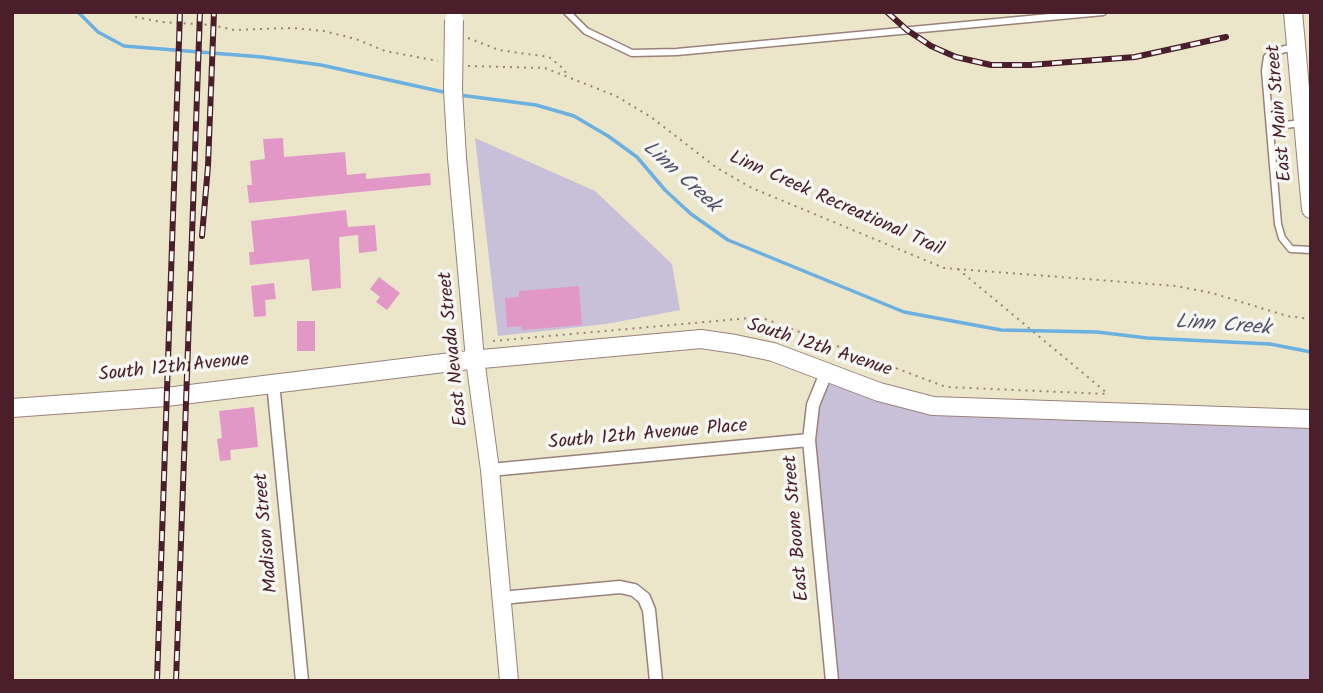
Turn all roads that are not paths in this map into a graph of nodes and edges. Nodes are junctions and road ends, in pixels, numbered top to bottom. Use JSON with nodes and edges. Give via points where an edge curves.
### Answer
{"nodes":[{"id":1,"x":567,"y":12,"type":"edge"},
{"id":2,"x":1103,"y":12,"type":"edge"},
{"id":3,"x":1293,"y":12,"type":"edge"},
{"id":4,"x":454,"y":16,"type":"edge"},
{"id":5,"x":1296,"y":47,"type":"junction"},
{"id":6,"x":1307,"y":123,"type":"edge"},
{"id":7,"x":1270,"y":127,"type":"junction"},
{"id":8,"x":1311,"y":209,"type":"edge"},
{"id":9,"x":1311,"y":250,"type":"edge"},
{"id":10,"x":474,"y":359,"type":"junction"},
{"id":11,"x":826,"y":373,"type":"junction"},
{"id":12,"x":273,"y":382,"type":"junction"},
{"id":13,"x":12,"y":408,"type":"edge"},
{"id":14,"x":1311,"y":419,"type":"edge"},
{"id":15,"x":809,"y":440,"type":"junction"},
{"id":16,"x":490,"y":470,"type":"junction"},
{"id":17,"x":501,"y":598,"type":"junction"},
{"id":18,"x":302,"y":681,"type":"edge"},
{"id":19,"x":509,"y":681,"type":"edge"},
{"id":20,"x":656,"y":681,"type":"edge"},
{"id":21,"x":832,"y":681,"type":"edge"}],
"edges":[{"from":1,"to":2,"type":"lane","via":[[586,31],[632,54]]},
{"from":3,"to":5,"type":"main road","name":"East Main Street"},
{"from":4,"to":10,"type":"main road","name":"East Nevada Street","bridge":true,"via":[[453,90]]},
{"from":5,"to":6,"type":"main road","name":"East Main Street"},
{"from":5,"to":7,"type":"lane","via":[[1267,57]]},
{"from":6,"to":7,"type":"lane"},
{"from":6,"to":8,"type":"main road","name":"East Main Street"},
{"from":7,"to":9,"type":"lane","via":[[1282,239],[1291,249]]},
{"from":10,"to":11,"type":"main road","name":"South 12th Avenue","via":[[701,339],[773,352]]},
{"from":10,"to":12,"type":"main road","name":"South 12th Avenue"},
{"from":10,"to":16,"type":"main road","name":"East Nevada Street"},
{"from":11,"to":14,"type":"main road","name":"South 12th Avenue","via":[[933,406]]},
{"from":11,"to":15,"type":"street","name":"East Boone Street","via":[[813,405]]},
{"from":12,"to":13,"type":"main road","name":"South 12th Avenue","via":[[166,397]]},
{"from":12,"to":18,"type":"street","name":"Madison Street"},
{"from":15,"to":16,"type":"street","name":"South 12th Avenue Place"},
{"from":15,"to":21,"type":"street","name":"East Boone Street"},
{"from":16,"to":17,"type":"main road","name":"East Nevada Street"},
{"from":17,"to":19,"type":"main road","name":"East Nevada Street"},
{"from":17,"to":20,"type":"street","via":[[620,587],[634,590],[649,610]]}]}
